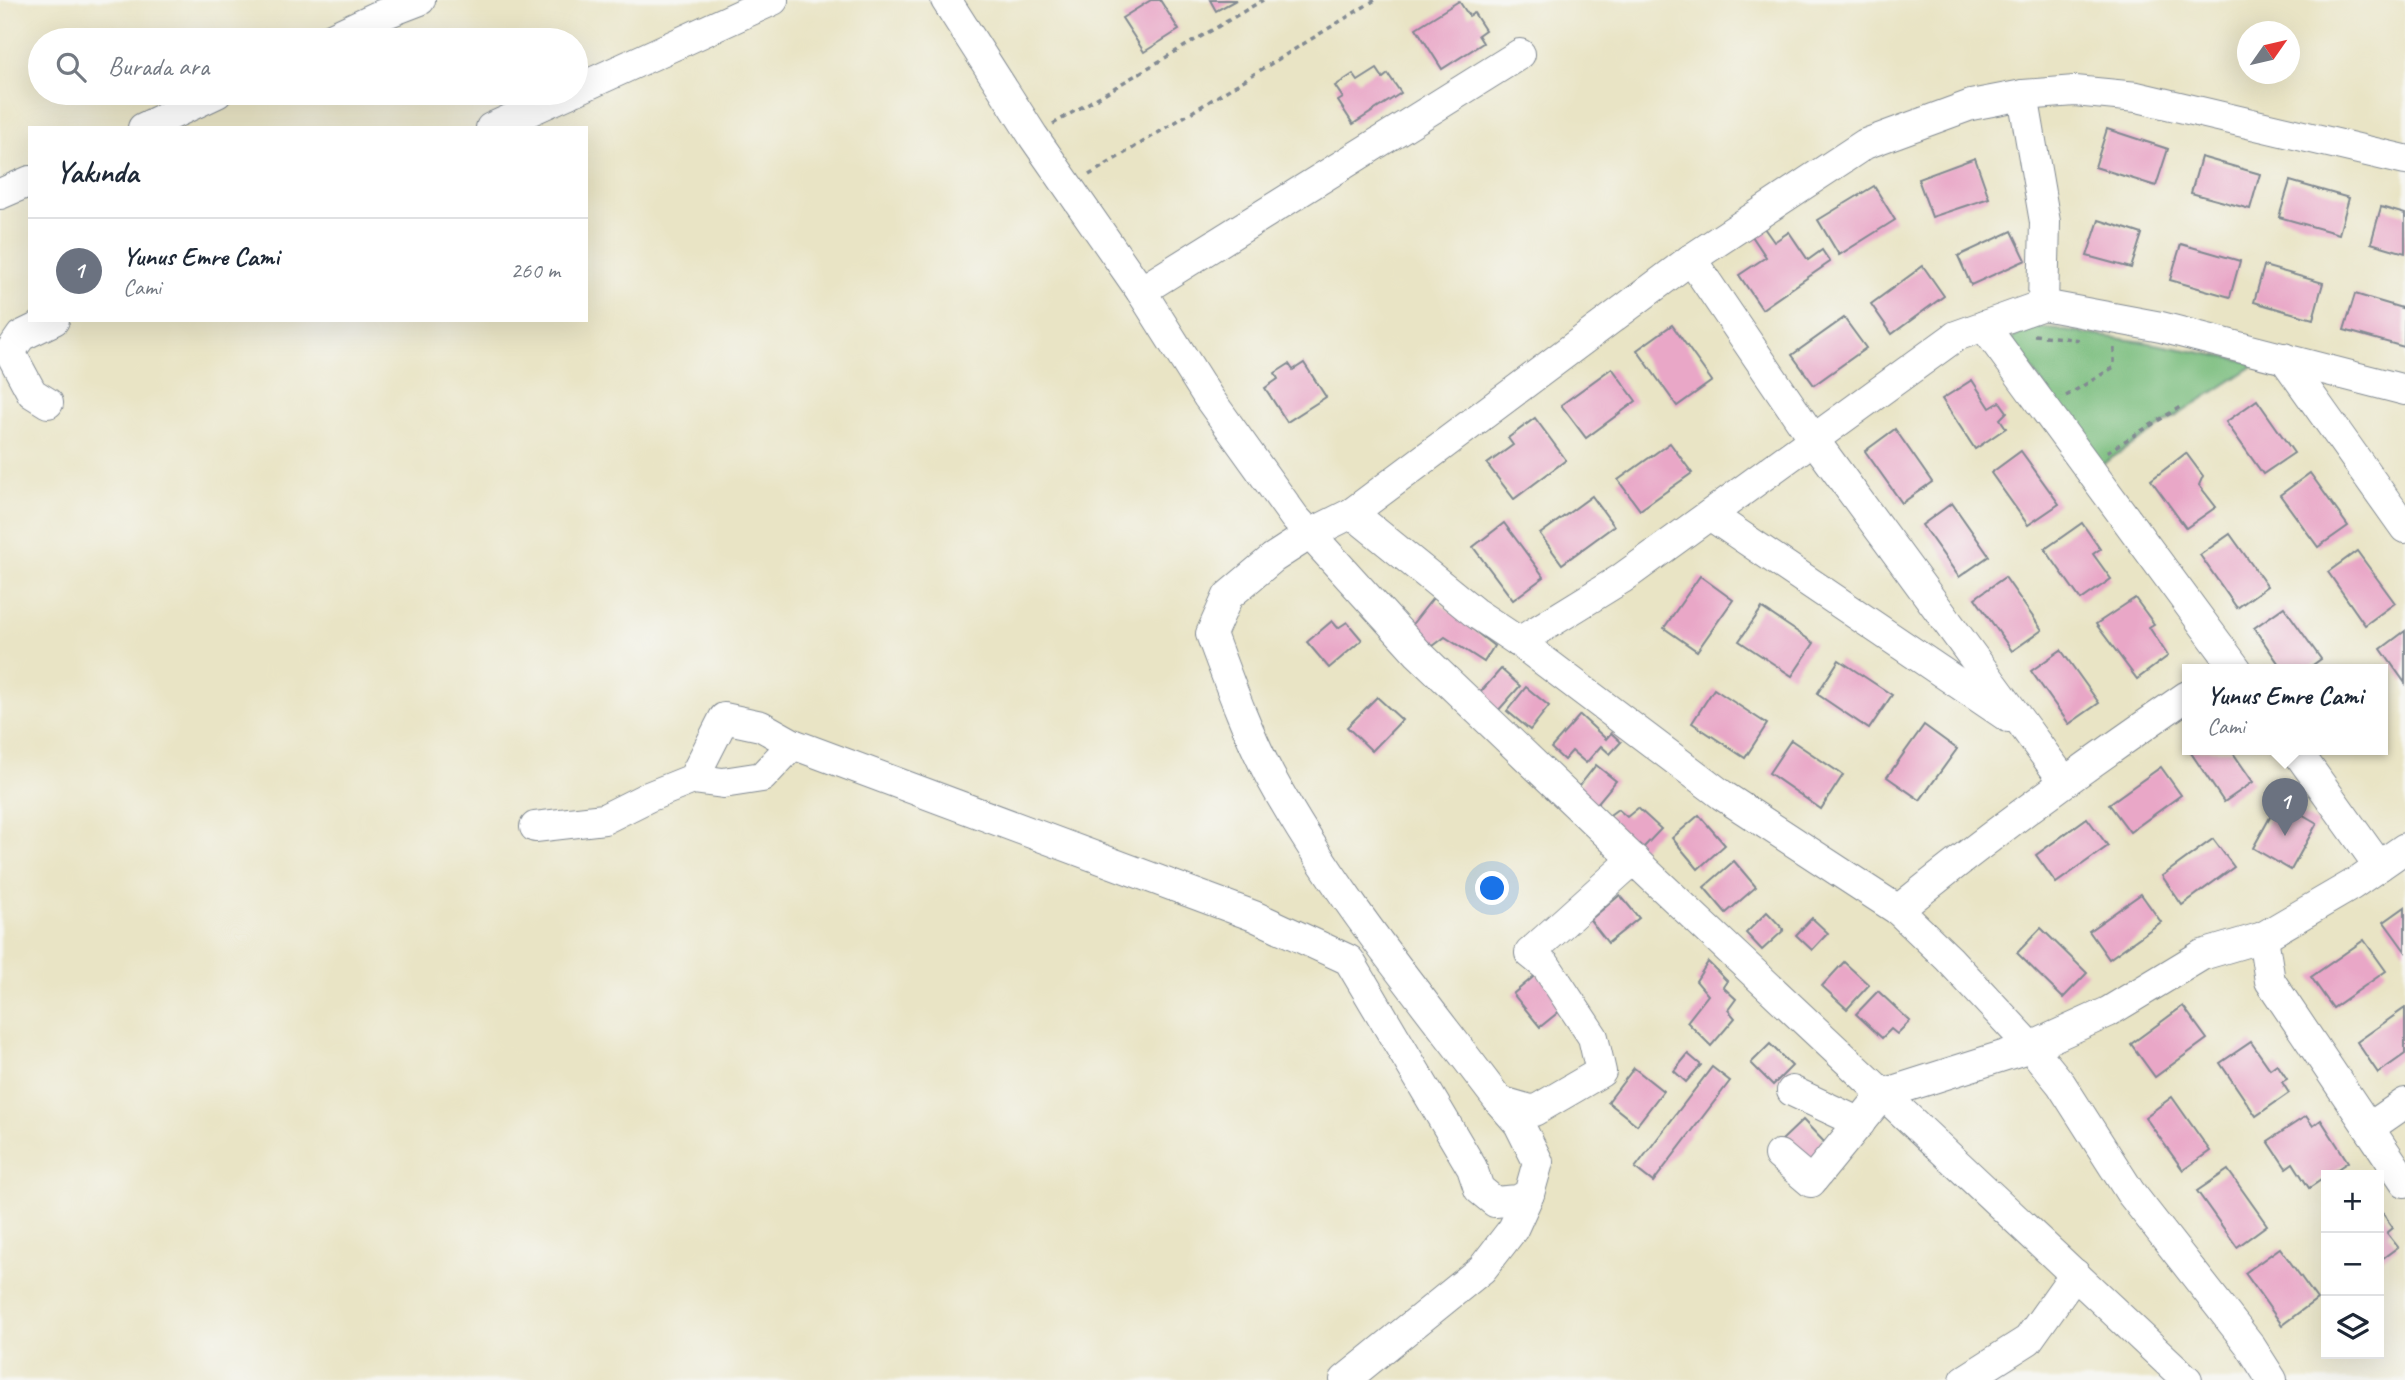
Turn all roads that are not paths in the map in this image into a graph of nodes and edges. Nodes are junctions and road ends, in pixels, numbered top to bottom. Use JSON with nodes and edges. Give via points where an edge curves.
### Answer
{"nodes":[{"id":1,"x":420,"y":0,"type":"edge"},
{"id":2,"x":773,"y":0,"type":"edge"},
{"id":3,"x":946,"y":0,"type":"edge"},
{"id":4,"x":380,"y":7,"type":"edge"},
{"id":5,"x":346,"y":28,"type":"edge"},
{"id":6,"x":1520,"y":54,"type":"dead end"},
{"id":7,"x":588,"y":84,"type":"edge"},
{"id":8,"x":2023,"y":95,"type":"junction"},
{"id":9,"x":176,"y":105,"type":"edge"},
{"id":10,"x":542,"y":105,"type":"edge"},
{"id":11,"x":146,"y":126,"type":"edge"},
{"id":12,"x":495,"y":126,"type":"edge"},
{"id":13,"x":2405,"y":160,"type":"edge"},
{"id":14,"x":28,"y":182,"type":"edge"},
{"id":15,"x":0,"y":194,"type":"edge"},
{"id":16,"x":1691,"y":259,"type":"junction"},
{"id":17,"x":1141,"y":290,"type":"junction"},
{"id":18,"x":2043,"y":305,"type":"junction"},
{"id":19,"x":50,"y":322,"type":"edge"},
{"id":20,"x":1984,"y":326,"type":"junction"},
{"id":21,"x":2284,"y":358,"type":"junction"},
{"id":22,"x":2405,"y":390,"type":"edge"},
{"id":23,"x":48,"y":403,"type":"dead end"},
{"id":24,"x":1814,"y":440,"type":"junction"},
{"id":25,"x":1352,"y":513,"type":"junction"},
{"id":26,"x":1710,"y":515,"type":"junction"},
{"id":27,"x":2405,"y":528,"type":"edge"},
{"id":28,"x":1310,"y":534,"type":"junction"},
{"id":29,"x":1519,"y":642,"type":"junction"},
{"id":30,"x":2229,"y":664,"type":"edge"},
{"id":31,"x":2182,"y":699,"type":"edge"},
{"id":32,"x":2026,"y":729,"type":"junction"},
{"id":33,"x":793,"y":744,"type":"junction"},
{"id":34,"x":2300,"y":755,"type":"edge"},
{"id":35,"x":693,"y":779,"type":"junction"},
{"id":36,"x":2064,"y":781,"type":"junction"},
{"id":37,"x":535,"y":827,"type":"dead end"},
{"id":38,"x":2405,"y":848,"type":"edge"},
{"id":39,"x":1634,"y":859,"type":"junction"},
{"id":40,"x":2379,"y":866,"type":"junction"},
{"id":41,"x":1898,"y":910,"type":"junction"},
{"id":42,"x":2263,"y":937,"type":"junction"},
{"id":43,"x":2031,"y":1047,"type":"junction"},
{"id":44,"x":1792,"y":1091,"type":"dead end"},
{"id":45,"x":1883,"y":1094,"type":"junction"},
{"id":46,"x":1499,"y":1101,"type":"junction"},
{"id":47,"x":2405,"y":1103,"type":"edge"},
{"id":48,"x":1860,"y":1123,"type":"junction"},
{"id":49,"x":2369,"y":1128,"type":"junction"},
{"id":50,"x":1779,"y":1155,"type":"dead end"},
{"id":51,"x":2405,"y":1182,"type":"edge"},
{"id":52,"x":1528,"y":1194,"type":"junction"},
{"id":53,"x":2076,"y":1274,"type":"junction"},
{"id":54,"x":1345,"y":1380,"type":"edge"},
{"id":55,"x":1965,"y":1380,"type":"edge"},
{"id":56,"x":2187,"y":1380,"type":"edge"},
{"id":57,"x":2272,"y":1380,"type":"edge"}],
"edges":[{"from":1,"to":4,"type":"street"},
{"from":2,"to":7,"type":"street"},
{"from":3,"to":17,"type":"street","via":[[1033,136]]},
{"from":4,"to":5,"type":"street"},
{"from":6,"to":17,"type":"street"},
{"from":8,"to":13,"type":"street","via":[[2075,91],[2137,97]]},
{"from":8,"to":16,"type":"street","via":[[1971,105],[1865,144]]},
{"from":8,"to":18,"type":"street","via":[[2045,222]]},
{"from":9,"to":11,"type":"street"},
{"from":10,"to":12,"type":"street"},
{"from":14,"to":15,"type":"street"},
{"from":16,"to":24,"type":"street"},
{"from":16,"to":25,"type":"street"},
{"from":17,"to":28,"type":"street","via":[[1208,397]]},
{"from":18,"to":20,"type":"street"},
{"from":18,"to":21,"type":"street","via":[[2161,327]]},
{"from":19,"to":23,"type":"street","via":[[22,336],[10,352],[32,393]]},
{"from":20,"to":24,"type":"street","via":[[1956,336]]},
{"from":20,"to":30,"type":"street"},
{"from":21,"to":22,"type":"street"},
{"from":21,"to":27,"type":"street"},
{"from":24,"to":26,"type":"street"},
{"from":24,"to":32,"type":"street"},
{"from":25,"to":28,"type":"street"},
{"from":25,"to":29,"type":"street","via":[[1474,612]]},
{"from":26,"to":29,"type":"street","via":[[1621,579]]},
{"from":26,"to":32,"type":"street"},
{"from":28,"to":39,"type":"street","via":[[1418,653]]},
{"from":28,"to":46,"type":"street","via":[[1228,596],[1212,634],[1235,701],[1278,788],[1336,883]]},
{"from":29,"to":41,"type":"street","via":[[1722,795]]},
{"from":31,"to":36,"type":"street"},
{"from":32,"to":36,"type":"street"},
{"from":33,"to":35,"type":"street","via":[[762,777],[723,783]]},
{"from":33,"to":35,"type":"street","via":[[761,726],[724,718]]},
{"from":33,"to":52,"type":"street","via":[[1254,916],[1349,960],[1472,1168],[1479,1189],[1495,1202]]},
{"from":34,"to":40,"type":"street"},
{"from":35,"to":37,"type":"street","via":[[604,819]]},
{"from":36,"to":41,"type":"street"},
{"from":38,"to":40,"type":"street"},
{"from":39,"to":45,"type":"street"},
{"from":39,"to":46,"type":"street","via":[[1530,953],[1546,966],[1593,1037],[1601,1072],[1534,1111]]},
{"from":40,"to":42,"type":"street"},
{"from":41,"to":43,"type":"street"},
{"from":42,"to":43,"type":"street","via":[[2202,954],[2108,1012]]},
{"from":42,"to":49,"type":"street","via":[[2270,981]]},
{"from":43,"to":45,"type":"street"},
{"from":43,"to":57,"type":"street","via":[[2061,1084],[2130,1192]]},
{"from":44,"to":48,"type":"street"},
{"from":45,"to":48,"type":"street"},
{"from":45,"to":53,"type":"street"},
{"from":46,"to":52,"type":"street","via":[[1520,1124],[1538,1162]]},
{"from":47,"to":49,"type":"street"},
{"from":48,"to":50,"type":"street","via":[[1811,1182]]},
{"from":49,"to":51,"type":"street"},
{"from":52,"to":54,"type":"street","via":[[1513,1229],[1482,1269]]},
{"from":53,"to":55,"type":"street","via":[[2028,1340]]},
{"from":53,"to":56,"type":"street"}]}
